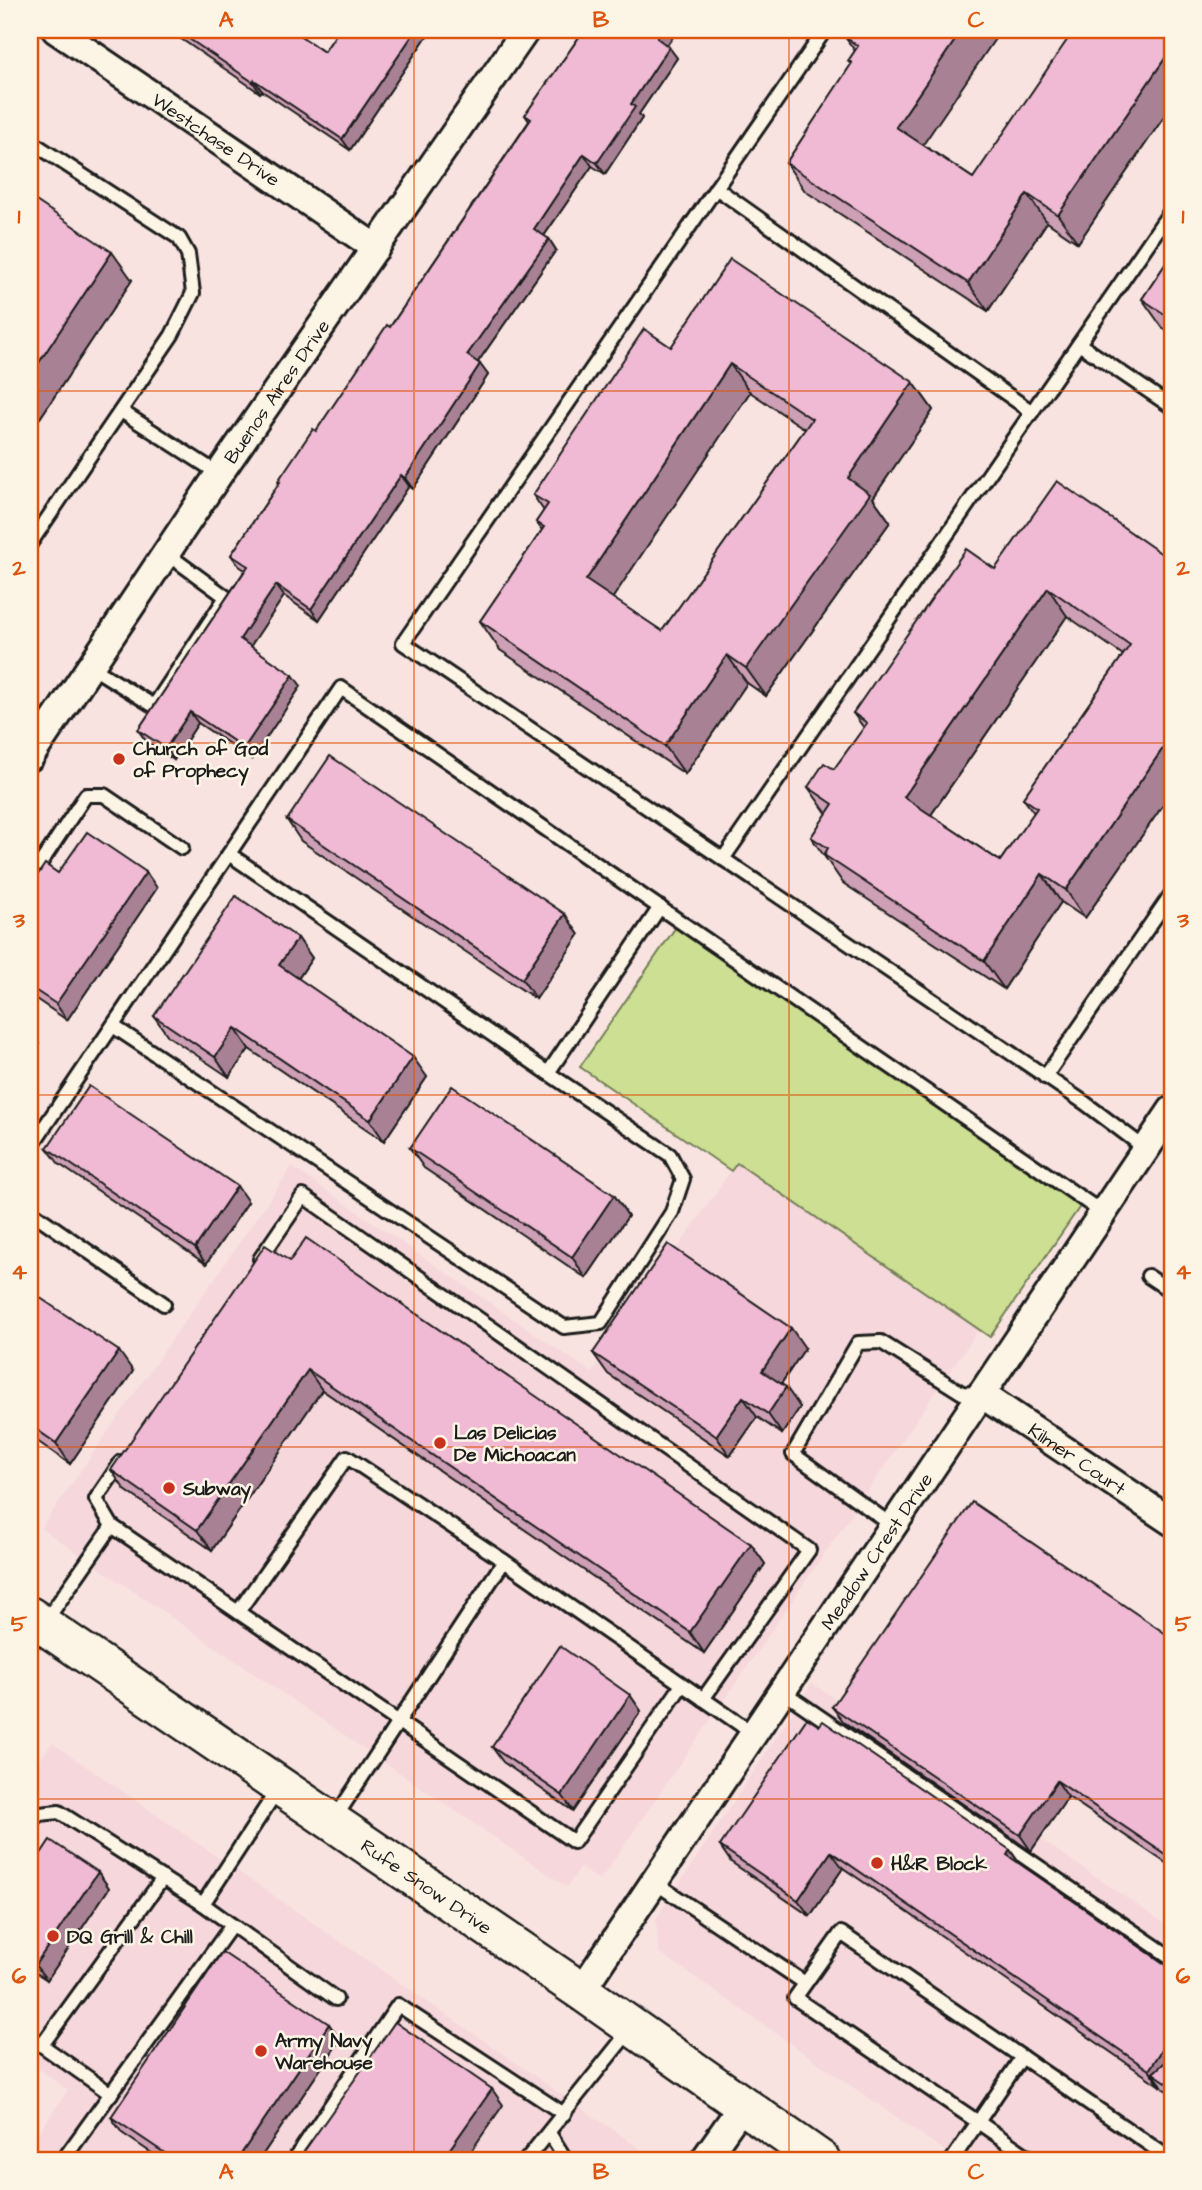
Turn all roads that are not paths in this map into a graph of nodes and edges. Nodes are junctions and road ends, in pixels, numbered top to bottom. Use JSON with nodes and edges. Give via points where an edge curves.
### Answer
{"nodes":[{"id":1,"x":56,"y":30,"type":"edge"},
{"id":2,"x":526,"y":30,"type":"edge"},
{"id":3,"x":825,"y":30,"type":"edge"},
{"id":4,"x":30,"y":141,"type":"edge"},
{"id":5,"x":716,"y":187,"type":"junction"},
{"id":6,"x":1172,"y":209,"type":"edge"},
{"id":7,"x":376,"y":248,"type":"junction"},
{"id":8,"x":1079,"y":344,"type":"junction"},
{"id":9,"x":1172,"y":407,"type":"edge"},
{"id":10,"x":121,"y":411,"type":"junction"},
{"id":11,"x":1032,"y":412,"type":"junction"},
{"id":12,"x":219,"y":474,"type":"junction"},
{"id":13,"x":30,"y":544,"type":"edge"},
{"id":14,"x":166,"y":553,"type":"junction"},
{"id":15,"x":90,"y":666,"type":"junction"},
{"id":16,"x":30,"y":757,"type":"edge"},
{"id":17,"x":182,"y":848,"type":"dead end"},
{"id":18,"x":229,"y":855,"type":"junction"},
{"id":19,"x":723,"y":859,"type":"junction"},
{"id":20,"x":30,"y":878,"type":"edge"},
{"id":21,"x":1172,"y":893,"type":"edge"},
{"id":22,"x":660,"y":907,"type":"junction"},
{"id":23,"x":113,"y":1026,"type":"junction"},
{"id":24,"x":548,"y":1073,"type":"junction"},
{"id":25,"x":1045,"y":1077,"type":"junction"},
{"id":26,"x":1171,"y":1116,"type":"edge"},
{"id":27,"x":30,"y":1148,"type":"edge"},
{"id":28,"x":1146,"y":1149,"type":"junction"},
{"id":29,"x":30,"y":1211,"type":"edge"},
{"id":30,"x":1103,"y":1213,"type":"junction"},
{"id":31,"x":249,"y":1275,"type":"edge"},
{"id":32,"x":1148,"y":1276,"type":"dead end"},
{"id":33,"x":1172,"y":1292,"type":"edge"},
{"id":34,"x":164,"y":1304,"type":"dead end"},
{"id":35,"x":981,"y":1394,"type":"junction"},
{"id":36,"x":127,"y":1454,"type":"edge"},
{"id":37,"x":1172,"y":1522,"type":"edge"},
{"id":38,"x":112,"y":1526,"type":"junction"},
{"id":39,"x":893,"y":1526,"type":"junction"},
{"id":40,"x":504,"y":1561,"type":"junction"},
{"id":41,"x":238,"y":1612,"type":"junction"},
{"id":42,"x":34,"y":1628,"type":"edge"},
{"id":43,"x":682,"y":1685,"type":"junction"},
{"id":44,"x":782,"y":1691,"type":"junction"},
{"id":45,"x":703,"y":1699,"type":"junction"},
{"id":46,"x":397,"y":1722,"type":"junction"},
{"id":47,"x":754,"y":1734,"type":"junction"},
{"id":48,"x":280,"y":1786,"type":"junction"},
{"id":49,"x":30,"y":1821,"type":"edge"},
{"id":50,"x":333,"y":1821,"type":"junction"},
{"id":51,"x":163,"y":1878,"type":"junction"},
{"id":52,"x":654,"y":1882,"type":"junction"},
{"id":53,"x":203,"y":1904,"type":"junction"},
{"id":54,"x":232,"y":1925,"type":"junction"},
{"id":55,"x":1172,"y":1958,"type":"edge"},
{"id":56,"x":805,"y":1983,"type":"junction"},
{"id":57,"x":581,"y":1991,"type":"junction"},
{"id":58,"x":336,"y":1999,"type":"dead end"},
{"id":59,"x":632,"y":2027,"type":"junction"},
{"id":60,"x":30,"y":2037,"type":"edge"},
{"id":61,"x":42,"y":2045,"type":"junction"},
{"id":62,"x":1022,"y":2057,"type":"junction"},
{"id":63,"x":111,"y":2094,"type":"junction"},
{"id":64,"x":743,"y":2106,"type":"junction"},
{"id":65,"x":564,"y":2114,"type":"junction"},
{"id":66,"x":978,"y":2122,"type":"junction"},
{"id":67,"x":550,"y":2133,"type":"junction"},
{"id":68,"x":64,"y":2160,"type":"edge"},
{"id":69,"x":294,"y":2160,"type":"edge"},
{"id":70,"x":526,"y":2160,"type":"edge"},
{"id":71,"x":566,"y":2160,"type":"edge"},
{"id":72,"x":704,"y":2160,"type":"edge"},
{"id":73,"x":821,"y":2160,"type":"edge"},
{"id":74,"x":952,"y":2160,"type":"edge"},
{"id":75,"x":1033,"y":2160,"type":"edge"},
{"id":76,"x":1172,"y":2160,"type":"edge"}],
"edges":[{"from":1,"to":7,"type":"street","name":"Westchase Drive"},
{"from":2,"to":7,"type":"street","name":"Buenos Aires Drive"},
{"from":3,"to":5,"type":"lane"},
{"from":4,"to":10,"type":"lane","via":[[180,238],[188,254],[193,293],[172,335]]},
{"from":5,"to":11,"type":"lane"},
{"from":5,"to":19,"type":"lane","via":[[403,643]]},
{"from":6,"to":8,"type":"lane"},
{"from":7,"to":12,"type":"street","name":"Buenos Aires Drive"},
{"from":8,"to":9,"type":"lane"},
{"from":8,"to":11,"type":"lane"},
{"from":10,"to":12,"type":"lane"},
{"from":10,"to":13,"type":"lane"},
{"from":11,"to":19,"type":"lane"},
{"from":12,"to":14,"type":"street","name":"Buenos Aires Drive"},
{"from":14,"to":15,"type":"street","name":"Buenos Aires Drive"},
{"from":14,"to":15,"type":"lane","via":[[226,597],[154,706]]},
{"from":15,"to":16,"type":"street","name":"Buenos Aires Drive"},
{"from":17,"to":20,"type":"lane","via":[[104,795],[86,795]]},
{"from":18,"to":22,"type":"lane","via":[[341,688]]},
{"from":18,"to":23,"type":"lane"},
{"from":18,"to":24,"type":"lane"},
{"from":19,"to":25,"type":"lane"},
{"from":21,"to":25,"type":"lane"},
{"from":22,"to":24,"type":"lane"},
{"from":22,"to":30,"type":"lane"},
{"from":23,"to":24,"type":"lane","via":[[564,1326],[601,1323],[672,1212],[683,1179],[670,1155]]},
{"from":23,"to":27,"type":"lane"},
{"from":25,"to":28,"type":"lane"},
{"from":26,"to":28,"type":"street","name":"Meadow Crest Drive"},
{"from":28,"to":30,"type":"street","name":"Meadow Crest Drive"},
{"from":29,"to":34,"type":"lane"},
{"from":30,"to":35,"type":"street","name":"Meadow Crest Drive"},
{"from":31,"to":45,"type":"lane","via":[[303,1196],[809,1550]]},
{"from":32,"to":33,"type":"lane"},
{"from":35,"to":37,"type":"street","name":"Kilmer Court"},
{"from":35,"to":39,"type":"street","name":"Meadow Crest Drive"},
{"from":35,"to":39,"type":"lane","via":[[962,1393],[881,1342],[858,1343],[793,1454]]},
{"from":36,"to":38,"type":"lane","via":[[96,1499]]},
{"from":38,"to":41,"type":"lane"},
{"from":38,"to":42,"type":"lane"},
{"from":39,"to":44,"type":"street","name":"Meadow Crest Drive"},
{"from":40,"to":41,"type":"lane","via":[[347,1457]]},
{"from":40,"to":43,"type":"lane"},
{"from":40,"to":46,"type":"lane"},
{"from":41,"to":46,"type":"lane"},
{"from":42,"to":48,"type":"main road","name":"Rufe Snow Drive"},
{"from":43,"to":45,"type":"lane"},
{"from":43,"to":46,"type":"lane","via":[[574,1842]]},
{"from":44,"to":47,"type":"street","name":"Meadow Crest Drive"},
{"from":44,"to":55,"type":"lane"},
{"from":45,"to":47,"type":"lane"},
{"from":46,"to":50,"type":"lane"},
{"from":47,"to":52,"type":"street","name":"Meadow Crest Drive"},
{"from":48,"to":50,"type":"main road","name":"Rufe Snow Drive"},
{"from":48,"to":53,"type":"lane"},
{"from":49,"to":51,"type":"lane","via":[[40,1814],[59,1812]]},
{"from":50,"to":57,"type":"main road","name":"Rufe Snow Drive"},
{"from":51,"to":53,"type":"lane"},
{"from":51,"to":61,"type":"lane"},
{"from":52,"to":56,"type":"lane"},
{"from":52,"to":57,"type":"street","name":"Meadow Crest Drive"},
{"from":53,"to":54,"type":"lane"},
{"from":54,"to":58,"type":"lane"},
{"from":54,"to":63,"type":"lane"},
{"from":56,"to":62,"type":"lane","via":[[841,1933]]},
{"from":56,"to":66,"type":"lane","via":[[795,1998]]},
{"from":57,"to":59,"type":"main road","name":"Rufe Snow Drive"},
{"from":59,"to":64,"type":"main road","name":"Rufe Snow Drive"},
{"from":59,"to":65,"type":"lane"},
{"from":60,"to":61,"type":"lane"},
{"from":61,"to":63,"type":"lane"},
{"from":62,"to":66,"type":"lane"},
{"from":62,"to":76,"type":"lane"},
{"from":63,"to":68,"type":"lane"},
{"from":64,"to":72,"type":"street"},
{"from":64,"to":73,"type":"main road","name":"Rufe Snow Drive"},
{"from":65,"to":67,"type":"lane"},
{"from":65,"to":69,"type":"lane","via":[[398,2005]]},
{"from":66,"to":74,"type":"lane"},
{"from":66,"to":75,"type":"lane"},
{"from":67,"to":70,"type":"lane"},
{"from":67,"to":71,"type":"lane"}]}
